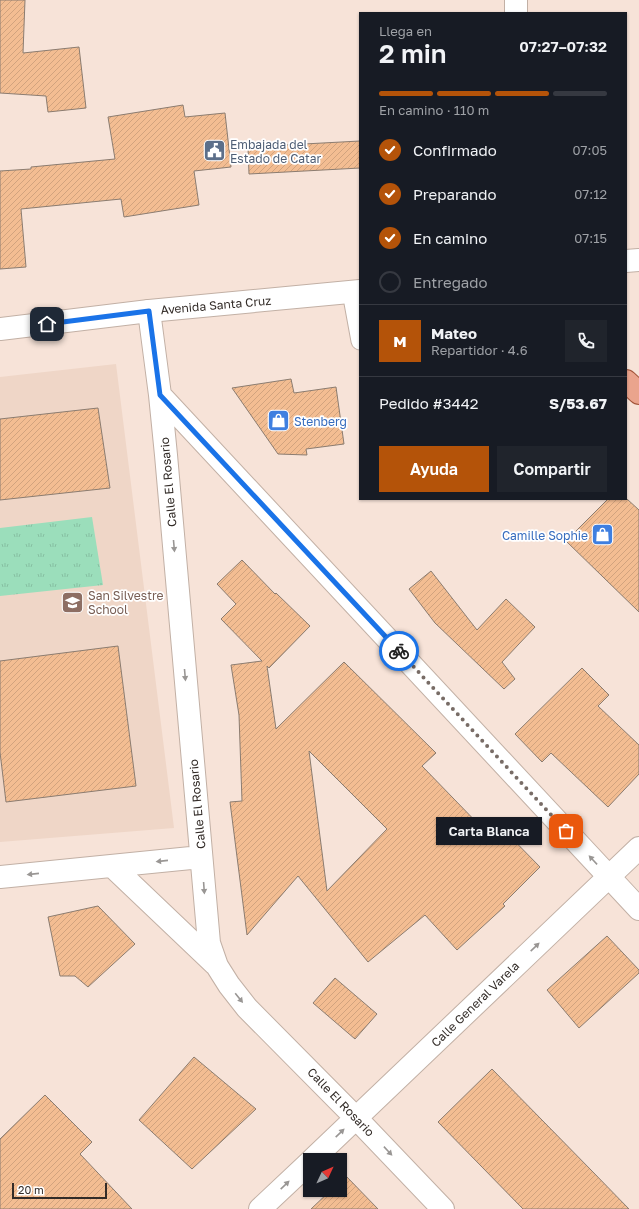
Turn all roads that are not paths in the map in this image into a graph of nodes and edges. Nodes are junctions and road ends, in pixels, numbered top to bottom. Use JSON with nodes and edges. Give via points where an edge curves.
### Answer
{"nodes":[{"id":1,"x":516,"y":0,"type":"edge"},
{"id":2,"x":516,"y":12,"type":"edge"},
{"id":3,"x":639,"y":260,"type":"edge"},
{"id":4,"x":627,"y":261,"type":"edge"},
{"id":5,"x":355,"y":291,"type":"edge"},
{"id":6,"x":149,"y":311,"type":"junction"},
{"id":7,"x":0,"y":329,"type":"edge"},
{"id":8,"x":359,"y":331,"type":"edge"},
{"id":9,"x":627,"y":382,"type":"edge"},
{"id":10,"x":639,"y":393,"type":"edge"},
{"id":11,"x":160,"y":395,"type":"junction"},
{"id":12,"x":211,"y":450,"type":"junction"},
{"id":13,"x":166,"y":455,"type":"junction"},
{"id":14,"x":639,"y":848,"type":"edge"},
{"id":15,"x":201,"y":857,"type":"junction"},
{"id":16,"x":112,"y":866,"type":"junction"},
{"id":17,"x":0,"y":877,"type":"edge"},
{"id":18,"x":609,"y":877,"type":"junction"},
{"id":19,"x":639,"y":909,"type":"edge"},
{"id":20,"x":217,"y":966,"type":"junction"},
{"id":21,"x":356,"y":1118,"type":"junction"},
{"id":22,"x":319,"y":1153,"type":"edge"},
{"id":23,"x":303,"y":1169,"type":"edge"},
{"id":24,"x":260,"y":1209,"type":"edge"},
{"id":25,"x":443,"y":1209,"type":"edge"}],
"edges":[{"from":1,"to":2,"type":"street"},
{"from":3,"to":4,"type":"street"},
{"from":5,"to":6,"type":"street","name":"Avenida Santa Cruz"},
{"from":5,"to":8,"type":"lane"},
{"from":6,"to":7,"type":"street","name":"Avenida Santa Cruz"},
{"from":6,"to":11,"type":"street","name":"Calle El Rosario"},
{"from":9,"to":10,"type":"main road"},
{"from":11,"to":12,"type":"street"},
{"from":11,"to":13,"type":"street","name":"Calle El Rosario"},
{"from":12,"to":13,"type":"street","via":[[198,445],[183,445]]},
{"from":18,"to":12,"type":"street","one_way":true},
{"from":13,"to":15,"type":"street","name":"Calle El Rosario","one_way":true},
{"from":14,"to":18,"type":"street","name":"Calle General Varela"},
{"from":15,"to":16,"type":"street","one_way":true},
{"from":15,"to":20,"type":"street","name":"Calle El Rosario","one_way":true,"via":[[209,943]]},
{"from":16,"to":17,"type":"street","one_way":true},
{"from":16,"to":20,"type":"street"},
{"from":18,"to":19,"type":"street"},
{"from":21,"to":18,"type":"street","name":"Calle General Varela","one_way":true},
{"from":20,"to":21,"type":"street","name":"Calle El Rosario","one_way":true,"via":[[247,1008]]},
{"from":22,"to":21,"type":"street","name":"Calle General Varela","one_way":true},
{"from":21,"to":25,"type":"street","name":"Calle El Rosario","one_way":true},
{"from":24,"to":23,"type":"street","name":"Calle General Varela","one_way":true}]}
